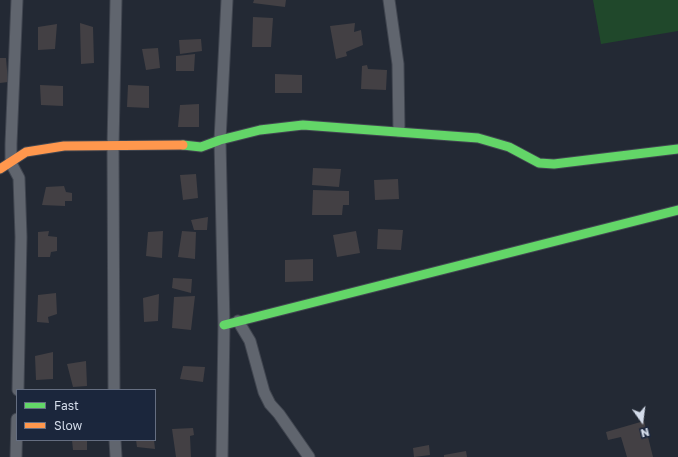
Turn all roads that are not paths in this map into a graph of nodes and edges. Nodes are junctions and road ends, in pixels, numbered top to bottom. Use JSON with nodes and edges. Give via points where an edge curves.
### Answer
{"nodes":[{"id":1,"x":17,"y":0,"type":"edge"},
{"id":2,"x":116,"y":0,"type":"edge"},
{"id":3,"x":227,"y":0,"type":"edge"},
{"id":4,"x":389,"y":0,"type":"edge"},
{"id":5,"x":399,"y":131,"type":"junction"},
{"id":6,"x":0,"y":138,"type":"edge"},
{"id":7,"x":220,"y":140,"type":"junction"},
{"id":8,"x":11,"y":144,"type":"junction"},
{"id":9,"x":113,"y":146,"type":"junction"},
{"id":10,"x":678,"y":149,"type":"edge"},
{"id":11,"x":11,"y":162,"type":"junction"},
{"id":12,"x":0,"y":169,"type":"edge"},
{"id":13,"x":678,"y":210,"type":"edge"},
{"id":14,"x":238,"y":321,"type":"junction"},
{"id":15,"x":224,"y":325,"type":"junction"},
{"id":16,"x":18,"y":389,"type":"edge"},
{"id":17,"x":114,"y":389,"type":"edge"},
{"id":18,"x":16,"y":441,"type":"edge"},
{"id":19,"x":115,"y":441,"type":"edge"},
{"id":20,"x":16,"y":457,"type":"edge"},
{"id":21,"x":116,"y":457,"type":"edge"},
{"id":22,"x":222,"y":457,"type":"edge"},
{"id":23,"x":309,"y":457,"type":"edge"}],
"edges":[{"from":1,"to":8,"type":"street"},
{"from":2,"to":9,"type":"street"},
{"from":3,"to":7,"type":"street"},
{"from":4,"to":5,"type":"street","via":[[398,64]]},
{"from":5,"to":7,"type":"street","via":[[302,125],[260,130]]},
{"from":5,"to":10,"type":"street","via":[[478,138],[509,147],[539,163],[554,164]]},
{"from":6,"to":8,"type":"street"},
{"from":7,"to":9,"type":"street","via":[[201,147],[172,144]]},
{"from":7,"to":15,"type":"street"},
{"from":8,"to":11,"type":"street"},
{"from":9,"to":11,"type":"street","via":[[64,146],[42,149],[26,152]]},
{"from":9,"to":17,"type":"street"},
{"from":11,"to":12,"type":"street"},
{"from":11,"to":16,"type":"street","via":[[19,178],[21,237]]},
{"from":13,"to":14,"type":"street"},
{"from":14,"to":15,"type":"street"},
{"from":14,"to":23,"type":"street","via":[[250,341],[264,392],[270,404]]},
{"from":15,"to":22,"type":"street"},
{"from":18,"to":20,"type":"street"},
{"from":19,"to":21,"type":"street"}]}
